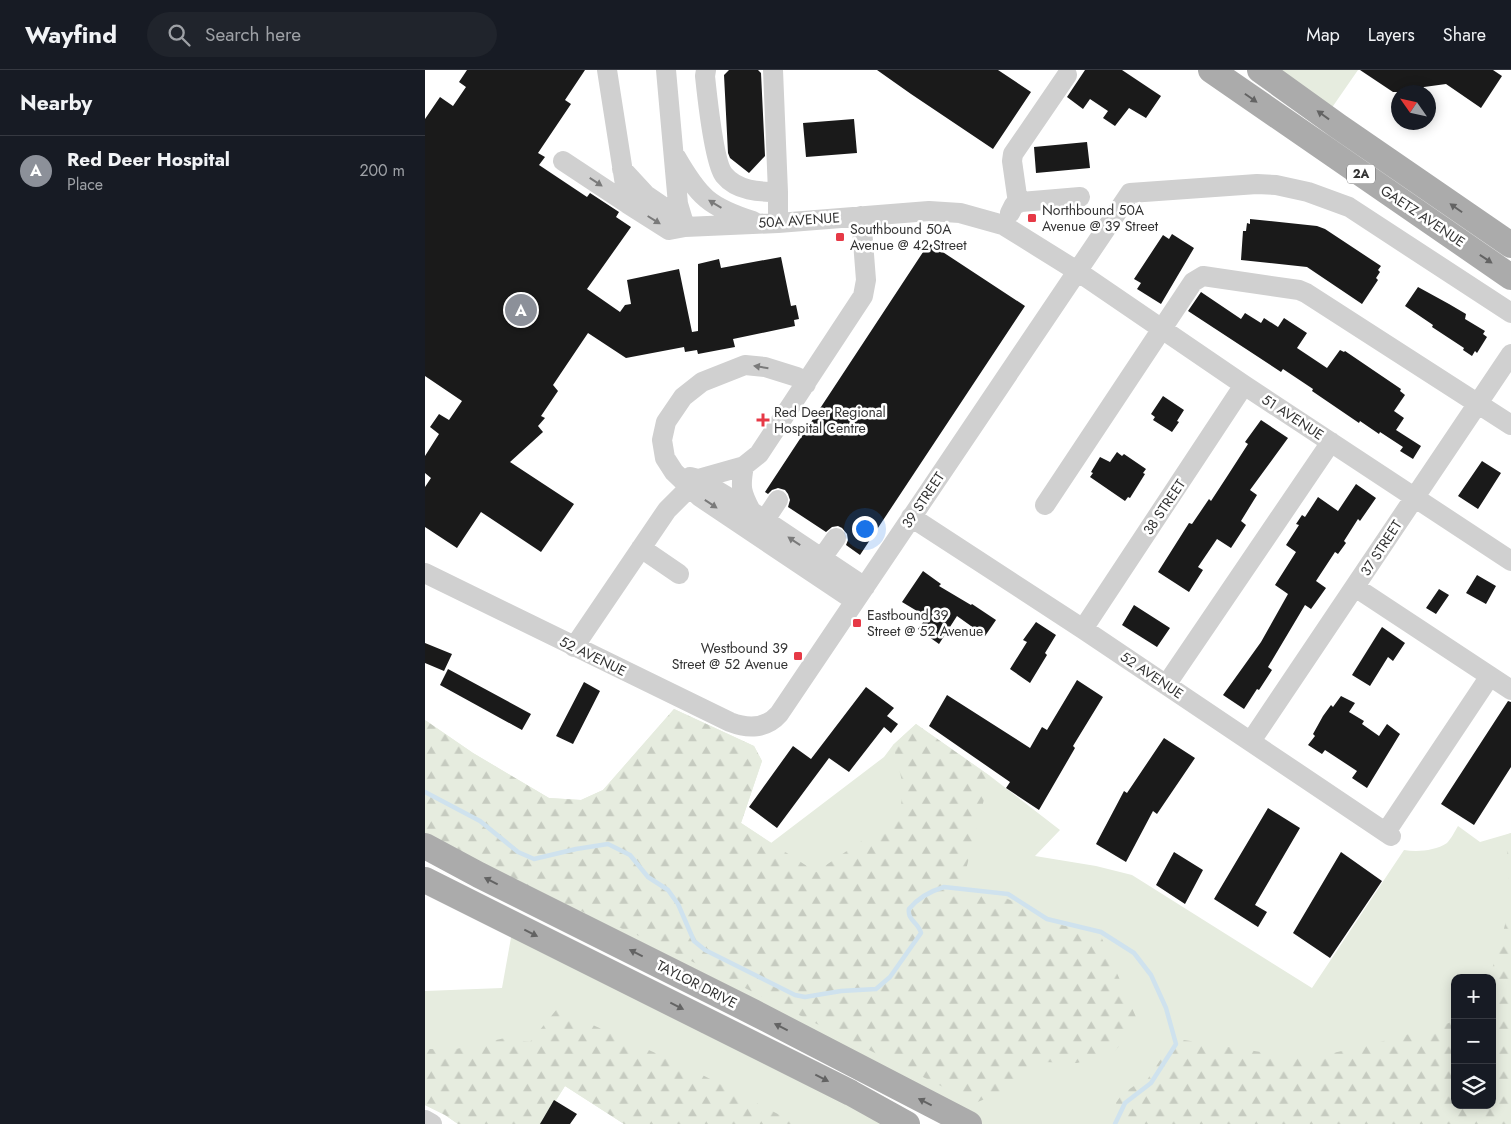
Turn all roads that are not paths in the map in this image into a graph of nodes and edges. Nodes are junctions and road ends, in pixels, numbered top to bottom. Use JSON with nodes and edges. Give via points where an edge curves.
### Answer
{"nodes":[{"id":1,"x":607,"y":70,"type":"edge"},
{"id":2,"x":666,"y":70,"type":"edge"},
{"id":3,"x":706,"y":70,"type":"edge"},
{"id":4,"x":773,"y":70,"type":"edge"},
{"id":5,"x":1211,"y":70,"type":"edge"},
{"id":6,"x":1260,"y":70,"type":"edge"},
{"id":7,"x":1067,"y":75,"type":"dead end"},
{"id":8,"x":673,"y":151,"type":"junction"},
{"id":9,"x":563,"y":161,"type":"dead end"},
{"id":10,"x":778,"y":192,"type":"junction"},
{"id":11,"x":635,"y":197,"type":"junction"},
{"id":12,"x":1081,"y":198,"type":"dead end"},
{"id":13,"x":1018,"y":203,"type":"junction"},
{"id":14,"x":861,"y":216,"type":"junction"},
{"id":15,"x":769,"y":223,"type":"junction"},
{"id":16,"x":1003,"y":225,"type":"junction"},
{"id":17,"x":685,"y":227,"type":"junction"},
{"id":18,"x":1511,"y":246,"type":"edge"},
{"id":19,"x":1077,"y":270,"type":"junction"},
{"id":20,"x":1511,"y":277,"type":"edge"},
{"id":21,"x":1511,"y":313,"type":"edge"},
{"id":22,"x":1162,"y":329,"type":"junction"},
{"id":23,"x":1511,"y":354,"type":"edge"},
{"id":24,"x":806,"y":384,"type":"junction"},
{"id":25,"x":1245,"y":385,"type":"junction"},
{"id":26,"x":1478,"y":402,"type":"junction"},
{"id":27,"x":1511,"y":425,"type":"edge"},
{"id":28,"x":1331,"y":442,"type":"junction"},
{"id":29,"x":744,"y":466,"type":"junction"},
{"id":30,"x":694,"y":483,"type":"junction"},
{"id":31,"x":1414,"y":497,"type":"junction"},
{"id":32,"x":778,"y":500,"type":"dead end"},
{"id":33,"x":1045,"y":505,"type":"dead end"},
{"id":34,"x":911,"y":517,"type":"junction"},
{"id":35,"x":757,"y":522,"type":"junction"},
{"id":36,"x":836,"y":538,"type":"dead end"},
{"id":37,"x":641,"y":548,"type":"junction"},
{"id":38,"x":1511,"y":562,"type":"edge"},
{"id":39,"x":816,"y":565,"type":"junction"},
{"id":40,"x":425,"y":573,"type":"edge"},
{"id":41,"x":679,"y":574,"type":"dead end"},
{"id":42,"x":1355,"y":587,"type":"junction"},
{"id":43,"x":860,"y":594,"type":"junction"},
{"id":44,"x":1083,"y":629,"type":"junction"},
{"id":45,"x":574,"y":647,"type":"junction"},
{"id":46,"x":1490,"y":676,"type":"junction"},
{"id":47,"x":1166,"y":685,"type":"junction"},
{"id":48,"x":1511,"y":690,"type":"edge"},
{"id":49,"x":763,"y":725,"type":"joint"},
{"id":50,"x":1251,"y":741,"type":"junction"},
{"id":51,"x":425,"y":846,"type":"edge"},
{"id":52,"x":425,"y":880,"type":"edge"},
{"id":53,"x":425,"y":1120,"type":"edge"},
{"id":54,"x":432,"y":1124,"type":"edge"},
{"id":55,"x":907,"y":1124,"type":"edge"},
{"id":56,"x":969,"y":1124,"type":"edge"}],
"edges":[{"from":1,"to":11,"type":"street","via":[[622,169]]},
{"from":2,"to":8,"type":"street"},
{"from":3,"to":10,"type":"street","via":[[717,158],[723,175],[755,192]]},
{"from":4,"to":10,"type":"street"},
{"from":5,"to":20,"type":"main road","name":"GAETZ AVENUE","number":"2A","one_way":true},
{"from":18,"to":6,"type":"main road","name":"GAETZ AVENUE","number":"2A","one_way":true},
{"from":7,"to":13,"type":"street","via":[[1013,154]]},
{"from":8,"to":11,"type":"street","via":[[667,184],[656,192]]},
{"from":15,"to":8,"type":"street","one_way":true,"via":[[719,207],[703,197],[690,182]]},
{"from":8,"to":17,"type":"street","via":[[678,204]]},
{"from":9,"to":11,"type":"street","one_way":true},
{"from":10,"to":15,"type":"street"},
{"from":11,"to":17,"type":"street","name":"50A AVENUE","via":[[669,230]]},
{"from":12,"to":13,"type":"street"},
{"from":13,"to":16,"type":"street"},
{"from":14,"to":15,"type":"street","name":"50A AVENUE"},
{"from":14,"to":16,"type":"street","name":"50A AVENUE","via":[[937,211],[960,213]]},
{"from":14,"to":24,"type":"street","via":[[866,280],[863,296]]},
{"from":15,"to":17,"type":"street","name":"50A AVENUE"},
{"from":16,"to":19,"type":"street","name":"50A AVENUE"},
{"from":19,"to":21,"type":"street","name":"39 STREET","via":[[1129,194],[1277,185],[1325,197],[1359,212]]},
{"from":19,"to":22,"type":"street","name":"51 AVENUE"},
{"from":19,"to":34,"type":"street","name":"39 STREET"},
{"from":22,"to":25,"type":"street","name":"51 AVENUE"},
{"from":22,"to":26,"type":"street","via":[[1193,282],[1203,276],[1299,290]]},
{"from":22,"to":33,"type":"street"},
{"from":23,"to":26,"type":"street","name":"37 STREET"},
{"from":24,"to":29,"type":"street","via":[[759,454]]},
{"from":24,"to":30,"type":"street","one_way":true,"via":[[774,370],[745,365],[702,382],[683,397],[666,422],[662,440],[665,458],[674,472]]},
{"from":25,"to":28,"type":"street","name":"51 AVENUE"},
{"from":25,"to":44,"type":"street","name":"38 STREET"},
{"from":26,"to":27,"type":"street"},
{"from":26,"to":31,"type":"street","name":"37 STREET"},
{"from":28,"to":31,"type":"street","name":"51 AVENUE"},
{"from":28,"to":47,"type":"street"},
{"from":29,"to":30,"type":"street"},
{"from":29,"to":35,"type":"street","via":[[741,486]]},
{"from":30,"to":35,"type":"street","via":[[700,497]]},
{"from":30,"to":37,"type":"street","via":[[667,510]]},
{"from":31,"to":38,"type":"street","name":"51 AVENUE"},
{"from":31,"to":42,"type":"street","name":"37 STREET"},
{"from":32,"to":35,"type":"street"},
{"from":34,"to":43,"type":"street","name":"39 STREET"},
{"from":34,"to":44,"type":"street","name":"52 AVENUE"},
{"from":35,"to":39,"type":"street"},
{"from":36,"to":39,"type":"street"},
{"from":37,"to":41,"type":"street"},
{"from":37,"to":45,"type":"street"},
{"from":39,"to":43,"type":"street"},
{"from":40,"to":45,"type":"street","name":"52 AVENUE"},
{"from":42,"to":46,"type":"street"},
{"from":42,"to":50,"type":"street","name":"37 STREET"},
{"from":43,"to":49,"type":"street","name":"39 STREET","via":[[779,714]]},
{"from":44,"to":47,"type":"street","name":"52 AVENUE"},
{"from":45,"to":49,"type":"street","name":"52 AVENUE","via":[[730,722],[748,728]]},
{"from":46,"to":48,"type":"street"},
{"from":46,"to":50,"type":"street","name":"52 AVENUE","via":[[1388,834]]},
{"from":47,"to":50,"type":"street","name":"52 AVENUE"},
{"from":56,"to":51,"type":"main road","name":"TAYLOR DRIVE","one_way":true},
{"from":52,"to":55,"type":"main road","name":"TAYLOR DRIVE","one_way":true,"via":[[842,1088]]},
{"from":53,"to":54,"type":"street"}]}
